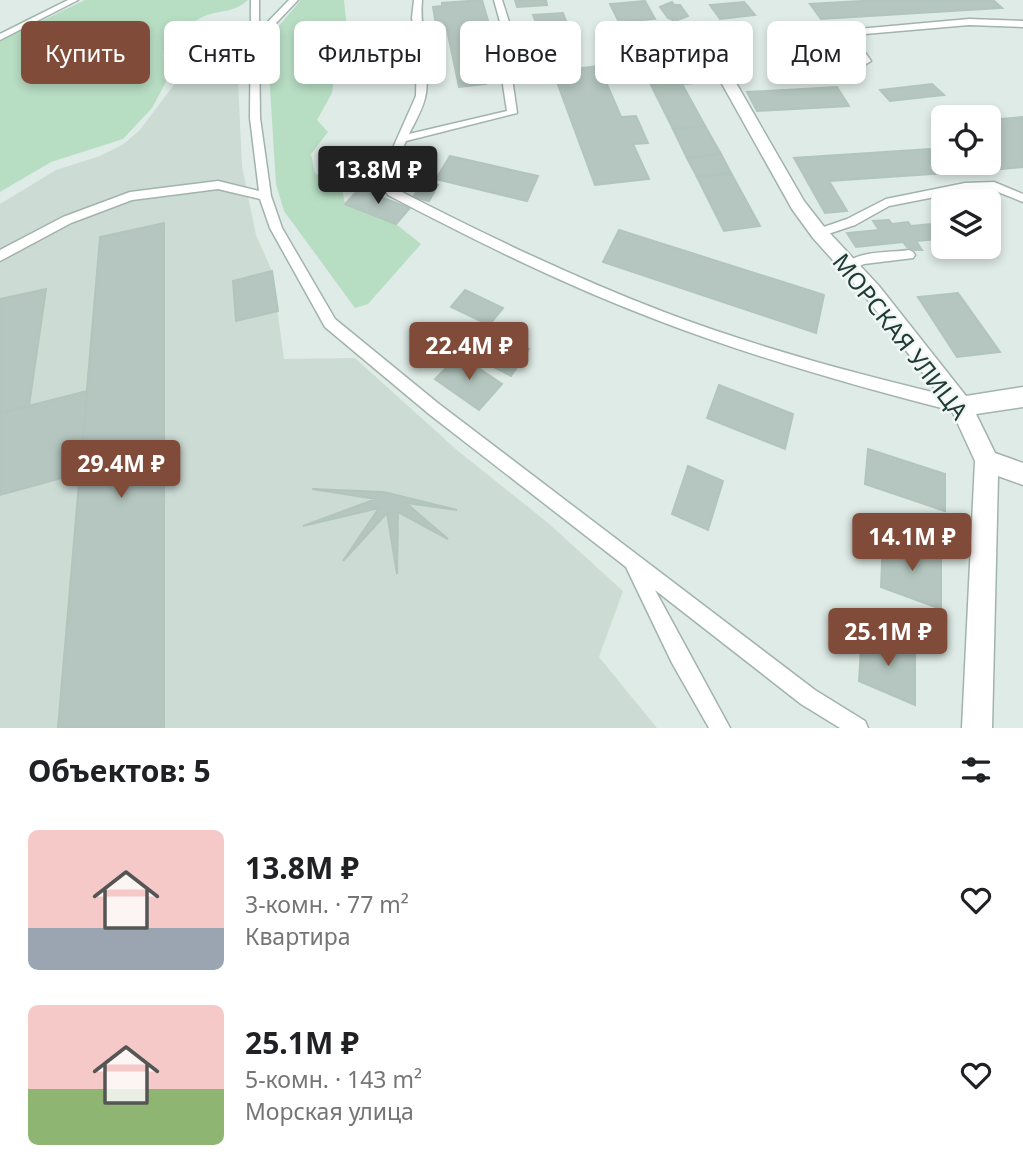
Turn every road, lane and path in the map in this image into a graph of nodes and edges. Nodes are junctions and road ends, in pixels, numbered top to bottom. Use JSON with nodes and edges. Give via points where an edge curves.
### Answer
{"nodes":[{"id":1,"x":74,"y":0,"type":"edge"},
{"id":2,"x":255,"y":0,"type":"edge"},
{"id":3,"x":294,"y":0,"type":"edge"},
{"id":4,"x":418,"y":0,"type":"edge"},
{"id":5,"x":498,"y":0,"type":"edge"},
{"id":6,"x":254,"y":21,"type":"edge"},
{"id":7,"x":274,"y":21,"type":"edge"},
{"id":8,"x":1023,"y":24,"type":"edge"},
{"id":9,"x":866,"y":31,"type":"edge"},
{"id":10,"x":0,"y":37,"type":"edge"},
{"id":11,"x":255,"y":84,"type":"edge"},
{"id":12,"x":729,"y":84,"type":"edge"},
{"id":13,"x":402,"y":139,"type":"junction"},
{"id":14,"x":265,"y":196,"type":"junction"},
{"id":15,"x":1023,"y":198,"type":"edge"},
{"id":16,"x":819,"y":233,"type":"junction"},
{"id":17,"x":909,"y":255,"type":"dead end"},
{"id":18,"x":0,"y":256,"type":"edge"},
{"id":19,"x":849,"y":266,"type":"junction"},
{"id":20,"x":1023,"y":397,"type":"edge"},
{"id":21,"x":961,"y":406,"type":"junction"},
{"id":22,"x":987,"y":461,"type":"junction"},
{"id":23,"x":1023,"y":474,"type":"edge"},
{"id":24,"x":631,"y":561,"type":"junction"},
{"id":25,"x":720,"y":728,"type":"edge"},
{"id":26,"x":858,"y":728,"type":"edge"},
{"id":27,"x":977,"y":728,"type":"edge"}],
"edges":[{"from":1,"to":10,"type":"lane"},
{"from":2,"to":6,"type":"lane"},
{"from":3,"to":7,"type":"lane"},
{"from":4,"to":13,"type":"lane","via":[[421,96]]},
{"from":5,"to":13,"type":"lane","via":[[512,47],[508,85],[512,113]]},
{"from":8,"to":9,"type":"lane","via":[[969,22]]},
{"from":11,"to":14,"type":"lane"},
{"from":12,"to":16,"type":"street","name":"МОРСКАЯ УЛИЦА"},
{"from":13,"to":21,"type":"lane","via":[[392,192],[497,247],[701,331]]},
{"from":14,"to":18,"type":"lane","via":[[218,185],[130,196],[68,220]]},
{"from":14,"to":24,"type":"lane","via":[[276,228],[330,323]]},
{"from":15,"to":16,"type":"lane","via":[[994,186],[965,187],[886,204]]},
{"from":16,"to":19,"type":"street","name":"МОРСКАЯ УЛИЦА"},
{"from":17,"to":19,"type":"lane","via":[[862,260]]},
{"from":19,"to":21,"type":"street","name":"МОРСКАЯ УЛИЦА"},
{"from":20,"to":21,"type":"street"},
{"from":21,"to":22,"type":"street","name":"МОРСКАЯ УЛИЦА"},
{"from":22,"to":23,"type":"street"},
{"from":22,"to":27,"type":"street","name":"МОРСКАЯ УЛИЦА"},
{"from":24,"to":25,"type":"lane"},
{"from":24,"to":26,"type":"lane","via":[[808,697]]}]}
